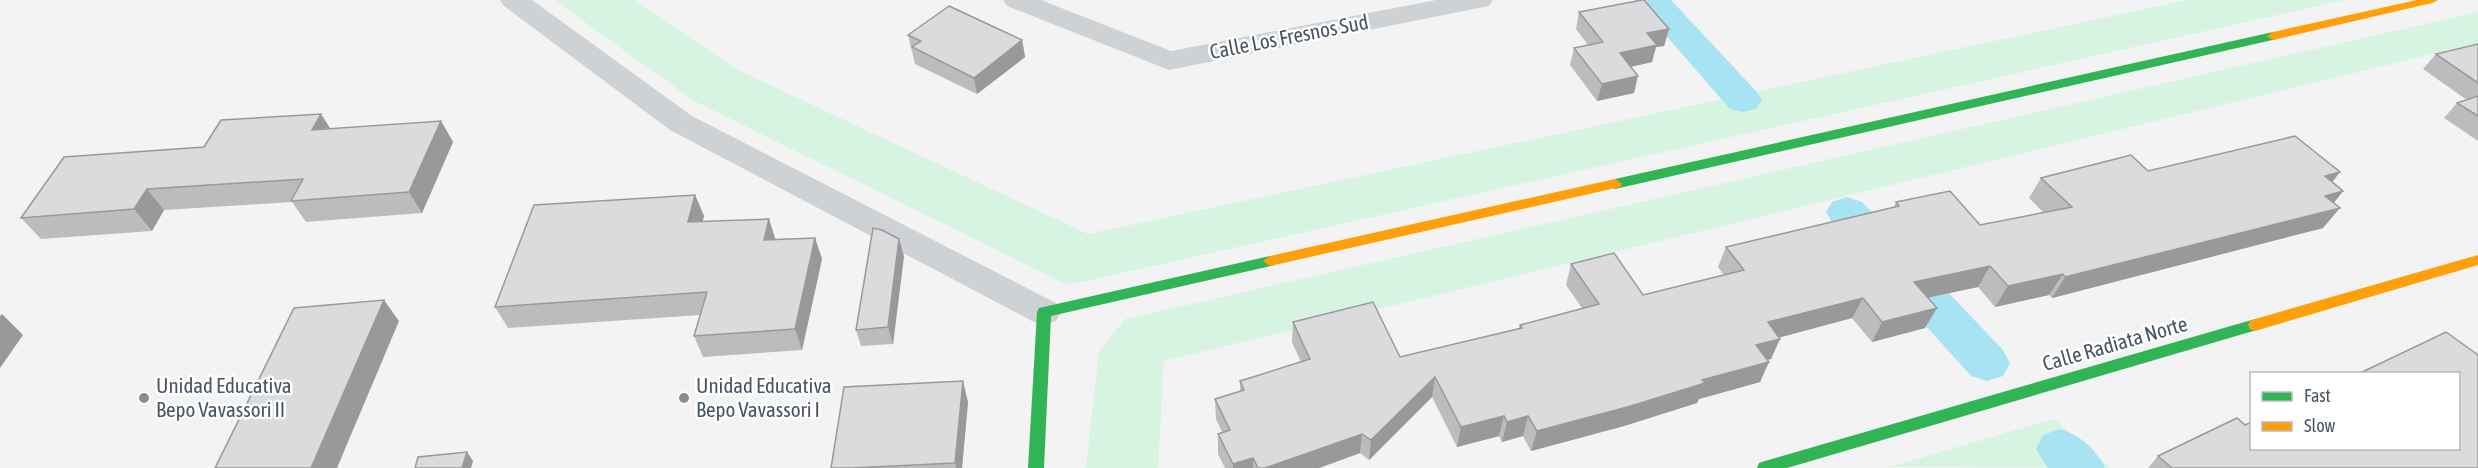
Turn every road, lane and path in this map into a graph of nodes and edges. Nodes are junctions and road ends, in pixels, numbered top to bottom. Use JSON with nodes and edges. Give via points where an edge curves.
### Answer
{"nodes":[{"id":1,"x":514,"y":0,"type":"edge"},
{"id":2,"x":1017,"y":0,"type":"edge"},
{"id":3,"x":1479,"y":0,"type":"edge"},
{"id":4,"x":2432,"y":0,"type":"edge"},
{"id":5,"x":2478,"y":260,"type":"edge"},
{"id":6,"x":1044,"y":312,"type":"junction"},
{"id":7,"x":1036,"y":468,"type":"edge"},
{"id":8,"x":1765,"y":468,"type":"edge"}],
"edges":[{"from":1,"to":6,"type":"street","via":[[681,123]]},
{"from":2,"to":3,"type":"street","name":"Calle Los Fresnos Sud","via":[[1170,61]]},
{"from":4,"to":6,"type":"street"},
{"from":5,"to":8,"type":"street","name":"Calle Radiata Norte"},
{"from":6,"to":7,"type":"street"}]}
